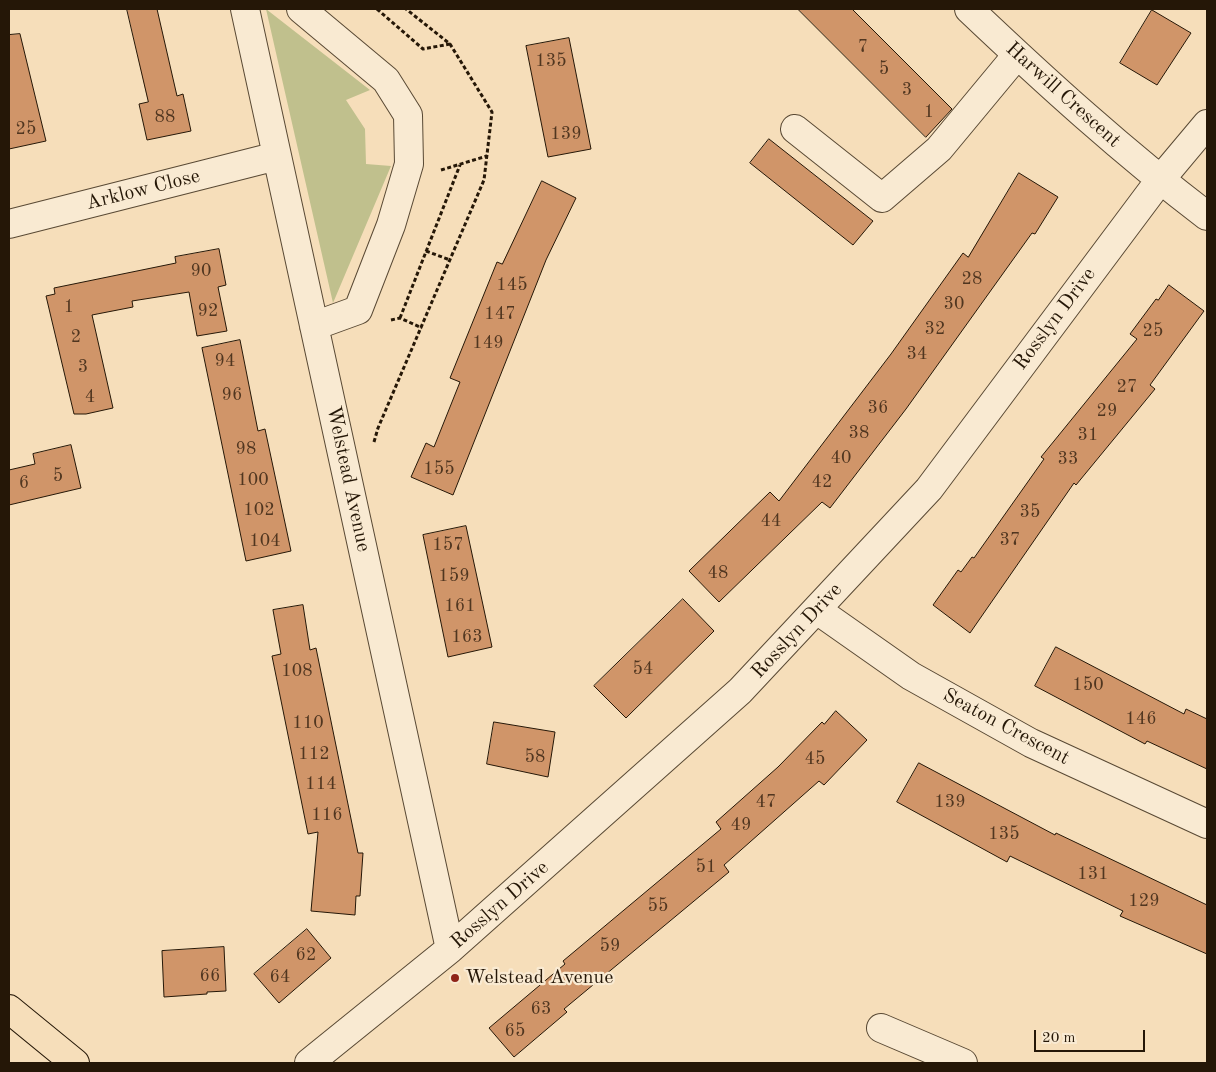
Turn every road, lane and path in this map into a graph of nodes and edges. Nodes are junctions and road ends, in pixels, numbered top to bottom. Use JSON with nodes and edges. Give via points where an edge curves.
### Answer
{"nodes":[{"id":1,"x":245,"y":9,"type":"edge"},
{"id":2,"x":301,"y":9,"type":"edge"},
{"id":3,"x":377,"y":9,"type":"edge"},
{"id":4,"x":406,"y":9,"type":"edge"},
{"id":5,"x":969,"y":9,"type":"edge"},
{"id":6,"x":450,"y":44,"type":"junction"},
{"id":7,"x":1017,"y":55,"type":"junction"},
{"id":8,"x":1207,"y":124,"type":"edge"},
{"id":9,"x":795,"y":129,"type":"dead end"},
{"id":10,"x":277,"y":156,"type":"junction"},
{"id":11,"x":487,"y":156,"type":"junction"},
{"id":12,"x":460,"y":165,"type":"junction"},
{"id":13,"x":1160,"y":180,"type":"junction"},
{"id":14,"x":404,"y":181,"type":"junction"},
{"id":15,"x":1207,"y":216,"type":"edge"},
{"id":16,"x":9,"y":224,"type":"edge"},
{"id":17,"x":426,"y":251,"type":"junction"},
{"id":18,"x":450,"y":260,"type":"junction"},
{"id":19,"x":400,"y":318,"type":"dead end"},
{"id":20,"x":314,"y":326,"type":"junction"},
{"id":21,"x":373,"y":447,"type":"dead end"},
{"id":22,"x":817,"y":610,"type":"junction"},
{"id":23,"x":1207,"y":824,"type":"edge"},
{"id":24,"x":450,"y":949,"type":"junction"},
{"id":25,"x":9,"y":1008,"type":"edge"},
{"id":26,"x":881,"y":1028,"type":"dead end"},
{"id":27,"x":75,"y":1063,"type":"edge"},
{"id":28,"x":309,"y":1063,"type":"edge"},
{"id":29,"x":964,"y":1063,"type":"edge"}],
"edges":[{"from":1,"to":10,"type":"street","name":"Welstead Avenue"},
{"from":2,"to":14,"type":"street","via":[[386,80],[408,115],[409,164]]},
{"from":3,"to":6,"type":"path","via":[[423,49]]},
{"from":4,"to":6,"type":"path"},
{"from":5,"to":7,"type":"street","name":"Harwill Crescent"},
{"from":6,"to":11,"type":"path","via":[[492,112]]},
{"from":7,"to":9,"type":"street","via":[[938,149],[882,198]]},
{"from":7,"to":13,"type":"street","name":"Harwill Crescent"},
{"from":8,"to":13,"type":"street","name":"Rosslyn Drive"},
{"from":10,"to":16,"type":"street","name":"Arklow Close"},
{"from":10,"to":20,"type":"street","name":"Welstead Avenue"},
{"from":11,"to":12,"type":"path"},
{"from":11,"to":18,"type":"path","via":[[484,180]]},
{"from":12,"to":14,"type":"path"},
{"from":12,"to":17,"type":"path"},
{"from":13,"to":15,"type":"street","name":"Harwill Crescent"},
{"from":13,"to":22,"type":"street","name":"Rosslyn Drive","via":[[928,489]]},
{"from":14,"to":20,"type":"street","via":[[391,225],[358,310]]},
{"from":17,"to":18,"type":"path"},
{"from":17,"to":19,"type":"path"},
{"from":18,"to":21,"type":"path","via":[[378,428]]},
{"from":20,"to":24,"type":"street","name":"Welstead Avenue"},
{"from":22,"to":23,"type":"street","name":"Seaton Crescent","via":[[911,676],[1031,742]]},
{"from":22,"to":24,"type":"street","name":"Rosslyn Drive","via":[[740,691]]},
{"from":24,"to":28,"type":"street","name":"Rosslyn Drive"},
{"from":25,"to":27,"type":"main road"},
{"from":26,"to":29,"type":"street"}]}
